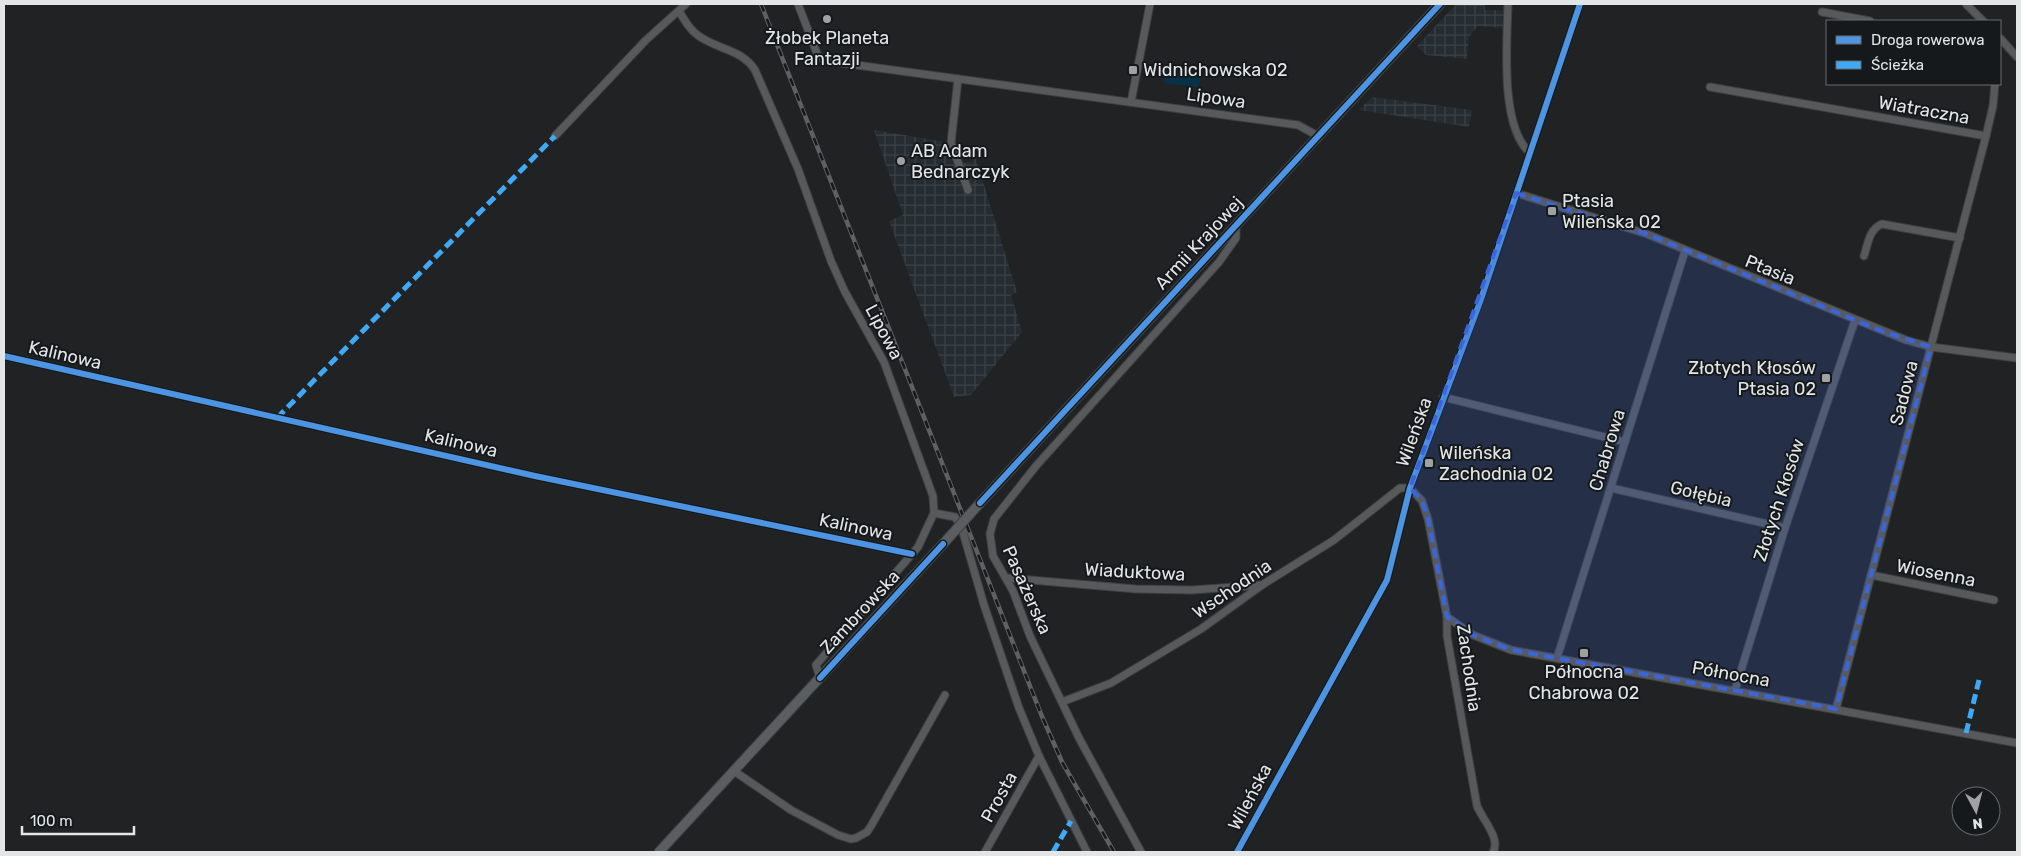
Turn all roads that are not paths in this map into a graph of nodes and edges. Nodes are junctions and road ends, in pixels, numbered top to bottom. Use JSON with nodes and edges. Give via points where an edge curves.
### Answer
{"nodes":[{"id":1,"x":686,"y":4,"type":"edge"},
{"id":2,"x":798,"y":4,"type":"edge"},
{"id":3,"x":1150,"y":4,"type":"edge"},
{"id":4,"x":1440,"y":4,"type":"edge"},
{"id":5,"x":1508,"y":4,"type":"edge"},
{"id":6,"x":1580,"y":4,"type":"edge"},
{"id":7,"x":1966,"y":4,"type":"edge"},
{"id":8,"x":679,"y":11,"type":"junction"},
{"id":9,"x":1822,"y":12,"type":"dead end"},
{"id":10,"x":1865,"y":20,"type":"edge"},
{"id":11,"x":1982,"y":20,"type":"edge"},
{"id":12,"x":2001,"y":45,"type":"edge"},
{"id":13,"x":2017,"y":57,"type":"edge"},
{"id":14,"x":958,"y":79,"type":"junction"},
{"id":15,"x":1995,"y":85,"type":"edge"},
{"id":16,"x":1710,"y":87,"type":"dead end"},
{"id":17,"x":1131,"y":102,"type":"junction"},
{"id":18,"x":555,"y":136,"type":"dead end"},
{"id":19,"x":1318,"y":136,"type":"junction"},
{"id":20,"x":1986,"y":136,"type":"junction"},
{"id":21,"x":1530,"y":152,"type":"junction"},
{"id":22,"x":968,"y":190,"type":"dead end"},
{"id":23,"x":1516,"y":193,"type":"junction"},
{"id":24,"x":1236,"y":226,"type":"junction"},
{"id":25,"x":1960,"y":238,"type":"junction"},
{"id":26,"x":1686,"y":251,"type":"junction"},
{"id":27,"x":1864,"y":256,"type":"dead end"},
{"id":28,"x":1855,"y":320,"type":"junction"},
{"id":29,"x":1931,"y":346,"type":"junction"},
{"id":30,"x":4,"y":356,"type":"edge"},
{"id":31,"x":2017,"y":358,"type":"edge"},
{"id":32,"x":1443,"y":398,"type":"junction"},
{"id":33,"x":1625,"y":442,"type":"junction"},
{"id":34,"x":1410,"y":488,"type":"junction"},
{"id":35,"x":1611,"y":488,"type":"junction"},
{"id":36,"x":934,"y":513,"type":"junction"},
{"id":37,"x":1785,"y":528,"type":"junction"},
{"id":38,"x":943,"y":544,"type":"joint"},
{"id":39,"x":912,"y":554,"type":"junction"},
{"id":40,"x":1871,"y":576,"type":"junction"},
{"id":41,"x":1007,"y":578,"type":"junction"},
{"id":42,"x":1262,"y":585,"type":"junction"},
{"id":43,"x":1994,"y":600,"type":"dead end"},
{"id":44,"x":1447,"y":617,"type":"junction"},
{"id":45,"x":1557,"y":658,"type":"junction"},
{"id":46,"x":820,"y":678,"type":"junction"},
{"id":47,"x":1735,"y":690,"type":"junction"},
{"id":48,"x":946,"y":694,"type":"dead end"},
{"id":49,"x":1062,"y":702,"type":"junction"},
{"id":50,"x":1836,"y":709,"type":"junction"},
{"id":51,"x":2017,"y":743,"type":"edge"},
{"id":52,"x":1038,"y":756,"type":"junction"},
{"id":53,"x":734,"y":771,"type":"junction"},
{"id":54,"x":659,"y":852,"type":"edge"},
{"id":55,"x":985,"y":852,"type":"edge"},
{"id":56,"x":1088,"y":852,"type":"edge"},
{"id":57,"x":1141,"y":852,"type":"edge"},
{"id":58,"x":1237,"y":852,"type":"edge"},
{"id":59,"x":1493,"y":852,"type":"edge"}],
"edges":[{"from":1,"to":8,"type":"street"},
{"from":2,"to":14,"type":"street","name":"Lipowa","via":[[821,59]]},
{"from":3,"to":17,"type":"street"},
{"from":4,"to":19,"type":"main road","name":"Armii Krajowej"},
{"from":5,"to":21,"type":"street","via":[[1507,91],[1520,141]]},
{"from":6,"to":21,"type":"street","name":"Wileńska"},
{"from":7,"to":11,"type":"street"},
{"from":8,"to":18,"type":"street","via":[[646,40]]},
{"from":8,"to":36,"type":"street","name":"Lipowa","via":[[701,38],[747,59],[755,70],[798,169],[831,261],[884,362],[933,496]]},
{"from":9,"to":10,"type":"street"},
{"from":12,"to":13,"type":"street"},
{"from":14,"to":17,"type":"street","name":"Lipowa"},
{"from":14,"to":22,"type":"street","via":[[951,143]]},
{"from":15,"to":20,"type":"street","name":"Sadowa","via":[[1994,106]]},
{"from":16,"to":20,"type":"street","name":"Wiatraczna"},
{"from":17,"to":19,"type":"street","name":"Lipowa","via":[[1298,125]]},
{"from":19,"to":24,"type":"main road","name":"Armii Krajowej"},
{"from":20,"to":25,"type":"street","name":"Sadowa"},
{"from":21,"to":23,"type":"street","name":"Wileńska"},
{"from":23,"to":26,"type":"street","name":"Ptasia","via":[[1647,234]]},
{"from":23,"to":32,"type":"street","name":"Wileńska","via":[[1480,302]]},
{"from":24,"to":38,"type":"main road","name":"Armii Krajowej","bridge":true},
{"from":24,"to":41,"type":"street","name":"Pasażerska","via":[[1236,238],[1219,262],[1036,466],[994,519],[990,544],[997,567]]},
{"from":25,"to":27,"type":"street","via":[[1882,224],[1872,231]]},
{"from":25,"to":29,"type":"street","name":"Sadowa"},
{"from":26,"to":28,"type":"street","name":"Ptasia"},
{"from":26,"to":33,"type":"street","name":"Chabrowa"},
{"from":28,"to":29,"type":"street","name":"Ptasia"},
{"from":28,"to":37,"type":"street","name":"Złotych Kłosów"},
{"from":29,"to":31,"type":"street","name":"Ptasia"},
{"from":29,"to":40,"type":"street","name":"Sadowa"},
{"from":30,"to":39,"type":"street","name":"Kalinowa","via":[[535,476]]},
{"from":32,"to":33,"type":"street"},
{"from":32,"to":34,"type":"street","name":"Wileńska"},
{"from":33,"to":35,"type":"street","name":"Chabrowa"},
{"from":34,"to":42,"type":"street","name":"Wschodnia","via":[[1400,488],[1334,540]]},
{"from":34,"to":44,"type":"street","name":"Zachodnia","via":[[1422,501],[1428,519]]},
{"from":34,"to":58,"type":"street","name":"Wileńska","via":[[1387,580]]},
{"from":35,"to":37,"type":"street","name":"Gołębia"},
{"from":35,"to":45,"type":"street","name":"Chabrowa"},
{"from":36,"to":39,"type":"street","via":[[922,541]]},
{"from":36,"to":52,"type":"street","via":[[955,517],[962,529],[1007,675]]},
{"from":37,"to":47,"type":"street","name":"Złotych Kłosów"},
{"from":38,"to":46,"type":"main road","name":"Zambrowska"},
{"from":39,"to":46,"type":"street","via":[[816,665]]},
{"from":40,"to":43,"type":"street","name":"Wiosenna"},
{"from":40,"to":50,"type":"street","name":"Sadowa"},
{"from":41,"to":42,"type":"street","name":"Wiaduktowa","via":[[1136,589],[1192,590]]},
{"from":41,"to":49,"type":"street","name":"Pasażerska"},
{"from":42,"to":49,"type":"street","name":"Wschodnia","via":[[1201,629],[1111,683]]},
{"from":44,"to":45,"type":"street","name":"Północna","via":[[1473,635],[1511,650]]},
{"from":44,"to":59,"type":"street","name":"Zachodnia","via":[[1447,636],[1477,806],[1496,838]]},
{"from":45,"to":47,"type":"street","name":"Północna"},
{"from":46,"to":53,"type":"main road","name":"Zambrowska"},
{"from":47,"to":50,"type":"street","name":"Północna"},
{"from":48,"to":53,"type":"street","via":[[872,826],[861,836],[851,839],[838,835],[791,810]]},
{"from":49,"to":57,"type":"street","name":"Pasażerska","via":[[1117,812]]},
{"from":50,"to":51,"type":"street","name":"Północna"},
{"from":52,"to":55,"type":"street","name":"Prosta"},
{"from":52,"to":56,"type":"street"},
{"from":53,"to":54,"type":"main road","name":"Zambrowska"}]}
